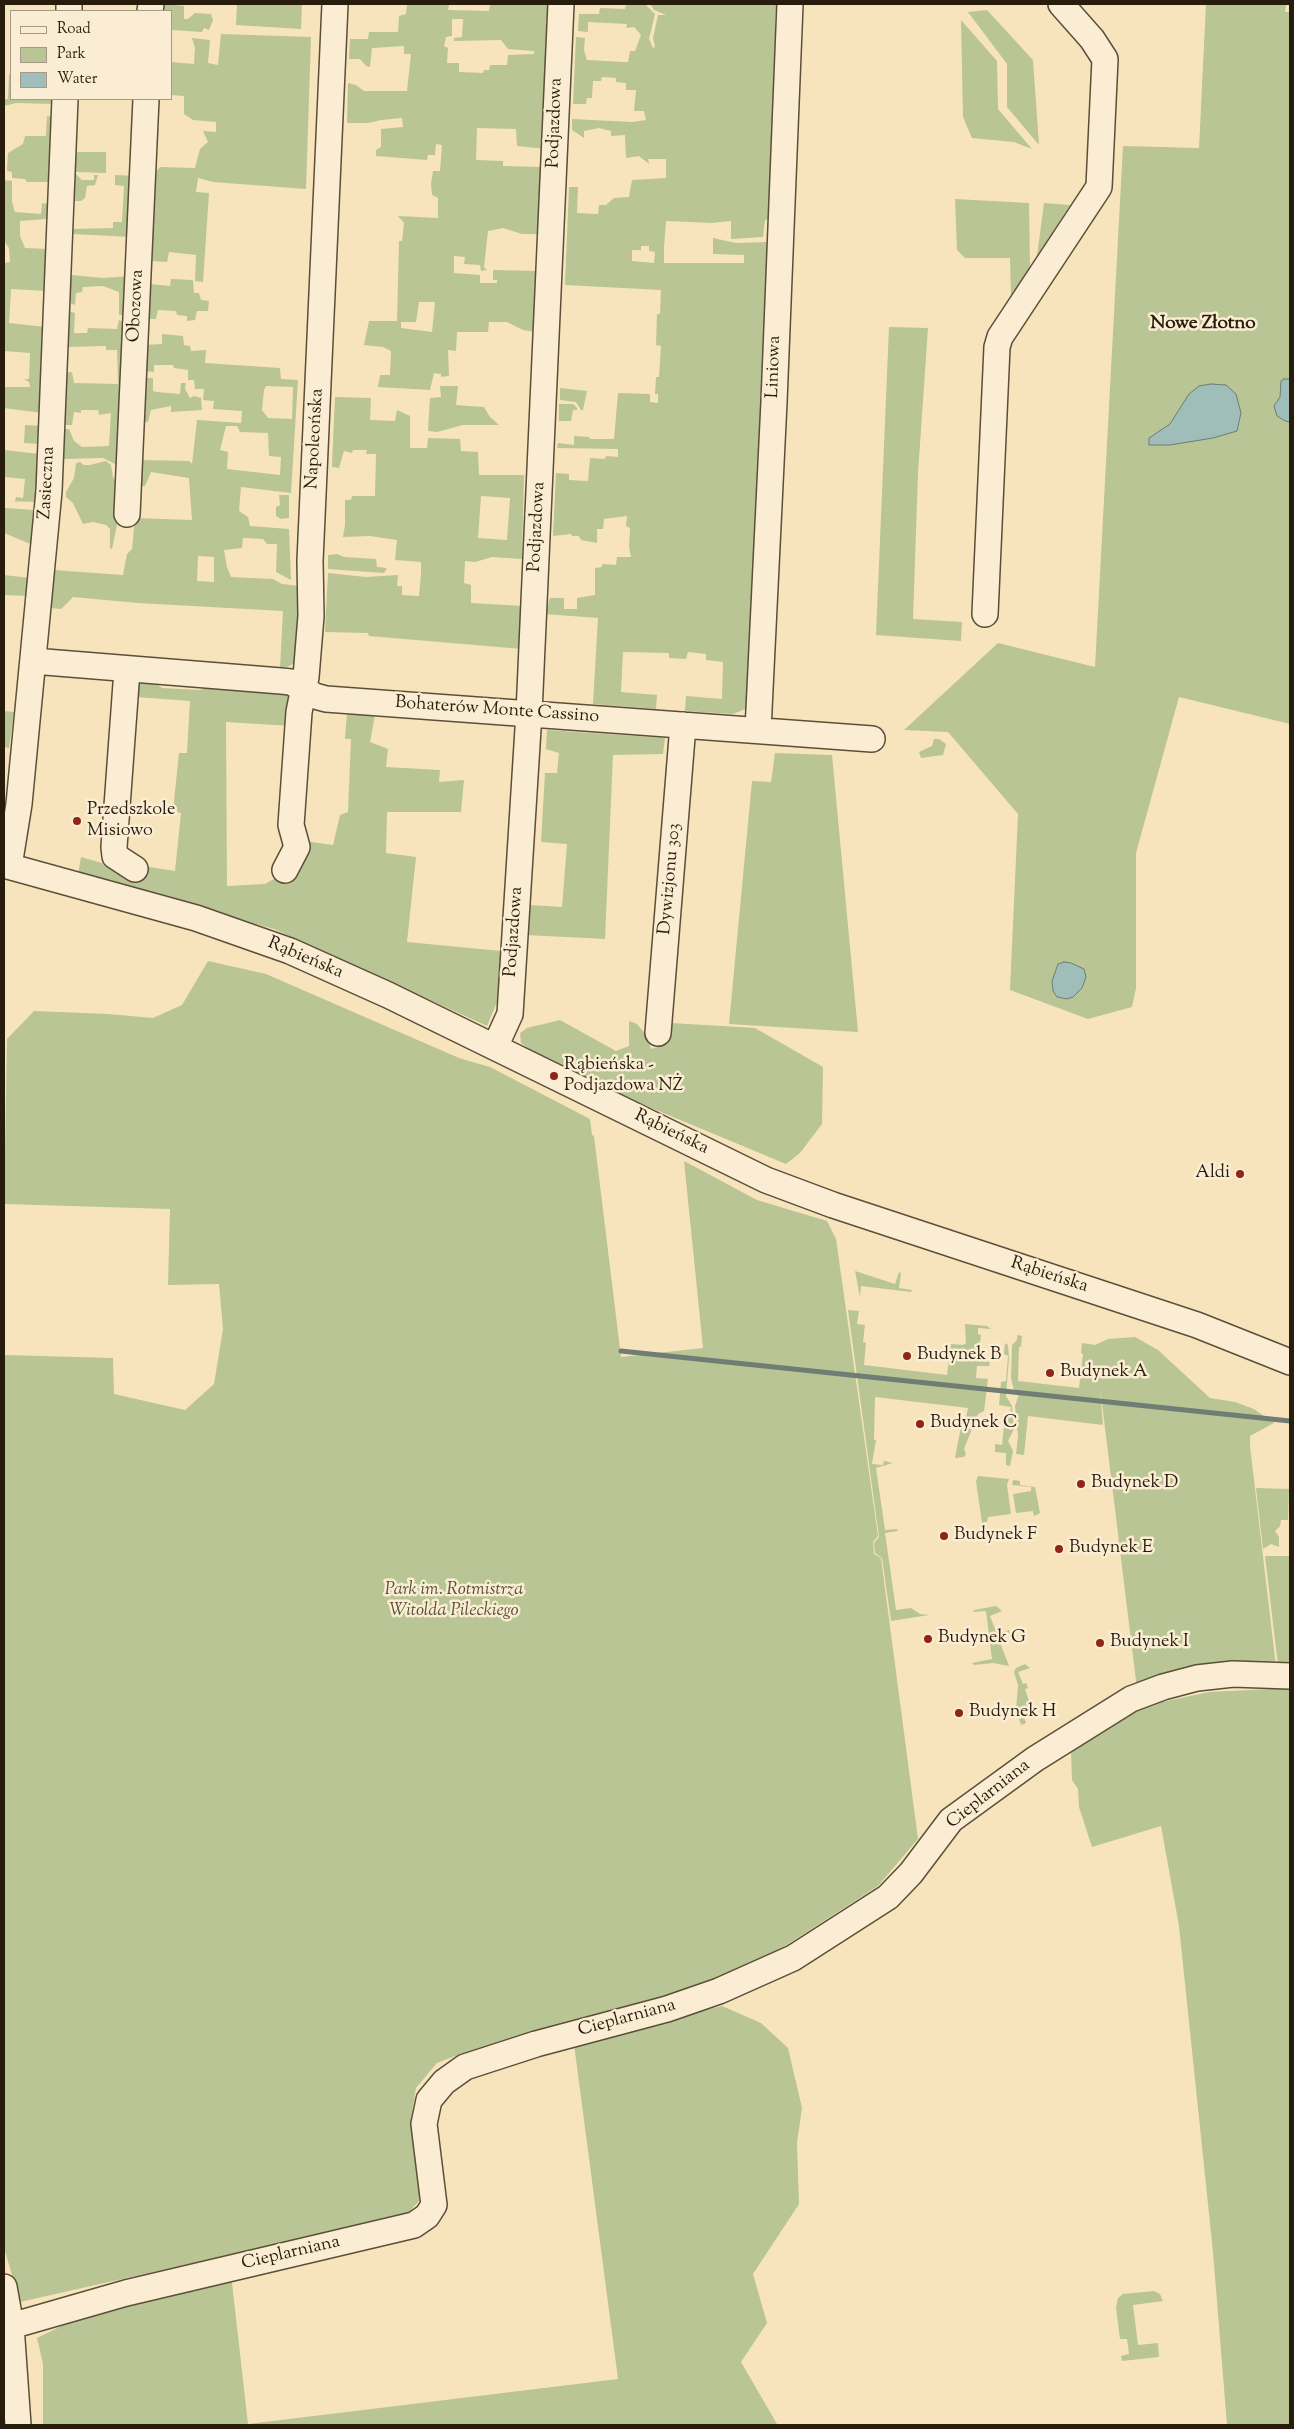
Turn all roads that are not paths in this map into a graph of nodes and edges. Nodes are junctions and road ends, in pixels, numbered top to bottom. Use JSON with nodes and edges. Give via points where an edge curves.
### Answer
{"nodes":[{"id":1,"x":335,"y":4,"type":"edge"},
{"id":2,"x":561,"y":4,"type":"edge"},
{"id":3,"x":790,"y":4,"type":"edge"},
{"id":4,"x":1061,"y":4,"type":"edge"},
{"id":5,"x":65,"y":100,"type":"edge"},
{"id":6,"x":146,"y":100,"type":"edge"},
{"id":7,"x":127,"y":514,"type":"dead end"},
{"id":8,"x":985,"y":614,"type":"dead end"},
{"id":9,"x":33,"y":661,"type":"junction"},
{"id":10,"x":127,"y":670,"type":"junction"},
{"id":11,"x":303,"y":689,"type":"junction"},
{"id":12,"x":529,"y":713,"type":"junction"},
{"id":13,"x":683,"y":725,"type":"junction"},
{"id":14,"x":758,"y":730,"type":"junction"},
{"id":15,"x":872,"y":738,"type":"dead end"},
{"id":16,"x":6,"y":865,"type":"edge"},
{"id":17,"x":135,"y":869,"type":"dead end"},
{"id":18,"x":285,"y":870,"type":"dead end"},
{"id":19,"x":658,"y":1033,"type":"dead end"},
{"id":20,"x":495,"y":1047,"type":"junction"},
{"id":21,"x":1290,"y":1362,"type":"edge"},
{"id":22,"x":1290,"y":1676,"type":"edge"},
{"id":23,"x":4,"y":2287,"type":"edge"},
{"id":24,"x":11,"y":2326,"type":"junction"},
{"id":25,"x":18,"y":2425,"type":"edge"}],
"edges":[{"from":1,"to":11,"type":"street","name":"Napoleońska","via":[[310,573],[311,616]]},
{"from":2,"to":12,"type":"street","name":"Podjazdowa"},
{"from":3,"to":14,"type":"street","name":"Liniowa"},
{"from":4,"to":8,"type":"street","via":[[1092,39],[1104,59],[1099,187],[997,347]]},
{"from":5,"to":9,"type":"street","name":"Zasieczna","via":[[49,491]]},
{"from":6,"to":7,"type":"street","name":"Obozowa"},
{"from":9,"to":10,"type":"street","name":"Bohaterów Monte Cassino"},
{"from":9,"to":16,"type":"street","name":"Zasieczna","via":[[18,811]]},
{"from":10,"to":11,"type":"street","name":"Bohaterów Monte Cassino","via":[[291,682]]},
{"from":10,"to":17,"type":"street","via":[[114,847],[115,856]]},
{"from":11,"to":12,"type":"street","name":"Bohaterów Monte Cassino","via":[[326,698]]},
{"from":11,"to":18,"type":"street","name":"Napoleońska","via":[[291,825],[297,847]]},
{"from":12,"to":13,"type":"street","name":"Bohaterów Monte Cassino"},
{"from":12,"to":20,"type":"street","name":"Podjazdowa","via":[[510,1014]]},
{"from":13,"to":14,"type":"street","name":"Bohaterów Monte Cassino"},
{"from":13,"to":19,"type":"street","name":"Dywizjonu 303"},
{"from":14,"to":15,"type":"street","name":"Bohaterów Monte Cassino"},
{"from":16,"to":20,"type":"street","name":"Rąbieńska","via":[[196,918],[262,940],[388,995]]},
{"from":20,"to":21,"type":"street","name":"Rąbieńska","via":[[774,1183],[1197,1325]]},
{"from":22,"to":24,"type":"street","name":"Cieplarniana","via":[[1259,1674],[1198,1678],[1131,1699],[1035,1759],[951,1820],[911,1873],[888,1897],[793,1958],[668,2009],[536,2044],[465,2067],[444,2082],[429,2100],[424,2124],[434,2205],[427,2216],[414,2225],[126,2293]]},
{"from":23,"to":24,"type":"street"},
{"from":24,"to":25,"type":"street"}]}
